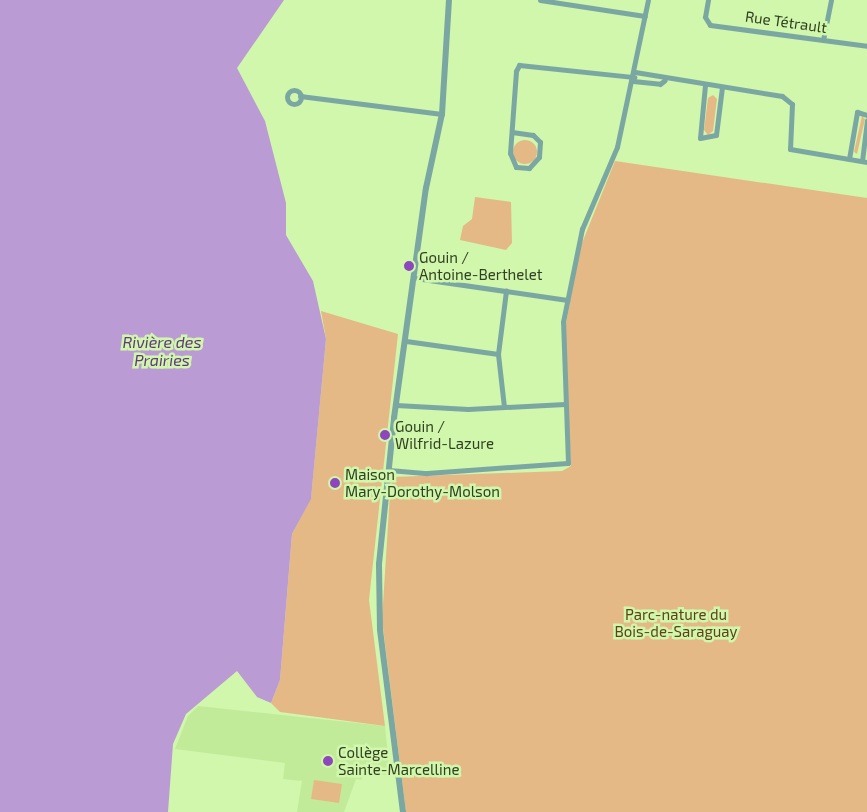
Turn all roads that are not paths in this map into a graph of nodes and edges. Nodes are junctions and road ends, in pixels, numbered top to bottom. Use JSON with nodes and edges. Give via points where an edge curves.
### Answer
{"nodes":[{"id":1,"x":449,"y":0,"type":"edge"},
{"id":2,"x":540,"y":0,"type":"edge"},
{"id":3,"x":648,"y":0,"type":"edge"},
{"id":4,"x":708,"y":0,"type":"edge"},
{"id":5,"x":831,"y":0,"type":"edge"},
{"id":6,"x":582,"y":3,"type":"edge"},
{"id":7,"x":646,"y":16,"type":"junction"},
{"id":8,"x":823,"y":40,"type":"junction"},
{"id":9,"x":867,"y":46,"type":"edge"},
{"id":10,"x":634,"y":77,"type":"junction"},
{"id":11,"x":665,"y":80,"type":"junction"},
{"id":12,"x":705,"y":85,"type":"junction"},
{"id":13,"x":722,"y":87,"type":"junction"},
{"id":14,"x":300,"y":96,"type":"dead end"},
{"id":15,"x":442,"y":114,"type":"junction"},
{"id":16,"x":867,"y":115,"type":"edge"},
{"id":17,"x":867,"y":120,"type":"edge"},
{"id":18,"x":512,"y":132,"type":"junction"},
{"id":19,"x":849,"y":159,"type":"junction"},
{"id":20,"x":864,"y":161,"type":"edge"},
{"id":21,"x":415,"y":278,"type":"junction"},
{"id":22,"x":506,"y":291,"type":"junction"},
{"id":23,"x":567,"y":300,"type":"junction"},
{"id":24,"x":406,"y":341,"type":"junction"},
{"id":25,"x":498,"y":354,"type":"junction"},
{"id":26,"x":565,"y":404,"type":"junction"},
{"id":27,"x":396,"y":405,"type":"junction"},
{"id":28,"x":504,"y":407,"type":"junction"},
{"id":29,"x":389,"y":470,"type":"junction"},
{"id":30,"x":403,"y":812,"type":"edge"}],
"edges":[{"from":1,"to":15,"type":"street"},
{"from":2,"to":6,"type":"street"},
{"from":3,"to":7,"type":"street"},
{"from":4,"to":8,"type":"street","name":"Rue Tétrault","via":[[704,17],[710,25]]},
{"from":5,"to":8,"type":"street"},
{"from":6,"to":7,"type":"street"},
{"from":7,"to":10,"type":"street"},
{"from":8,"to":9,"type":"street","name":"Rue Tétrault"},
{"from":10,"to":11,"type":"street"},
{"from":10,"to":11,"type":"street","via":[[660,84]]},
{"from":10,"to":18,"type":"street","via":[[519,65]]},
{"from":10,"to":23,"type":"street","via":[[617,147],[582,230]]},
{"from":11,"to":12,"type":"street"},
{"from":12,"to":13,"type":"street"},
{"from":12,"to":13,"type":"street","via":[[700,138],[716,135]]},
{"from":13,"to":19,"type":"street","via":[[788,98],[792,104],[790,149]]},
{"from":14,"to":15,"type":"street"},
{"from":15,"to":21,"type":"street","via":[[426,188]]},
{"from":16,"to":19,"type":"street","via":[[857,112]]},
{"from":17,"to":20,"type":"street"},
{"from":18,"to":18,"type":"street","via":[[512,160],[516,167],[529,168],[539,157],[540,142],[533,136]]},
{"from":19,"to":20,"type":"street"},
{"from":21,"to":22,"type":"street"},
{"from":21,"to":24,"type":"street"},
{"from":22,"to":23,"type":"street"},
{"from":22,"to":25,"type":"street"},
{"from":23,"to":26,"type":"street","via":[[561,346]]},
{"from":24,"to":25,"type":"street"},
{"from":24,"to":27,"type":"street"},
{"from":25,"to":28,"type":"street"},
{"from":26,"to":28,"type":"street"},
{"from":26,"to":29,"type":"street","via":[[569,459],[561,467],[427,473]]},
{"from":27,"to":28,"type":"street","via":[[435,409]]},
{"from":27,"to":29,"type":"street"},
{"from":29,"to":30,"type":"street","via":[[378,611]]}]}
